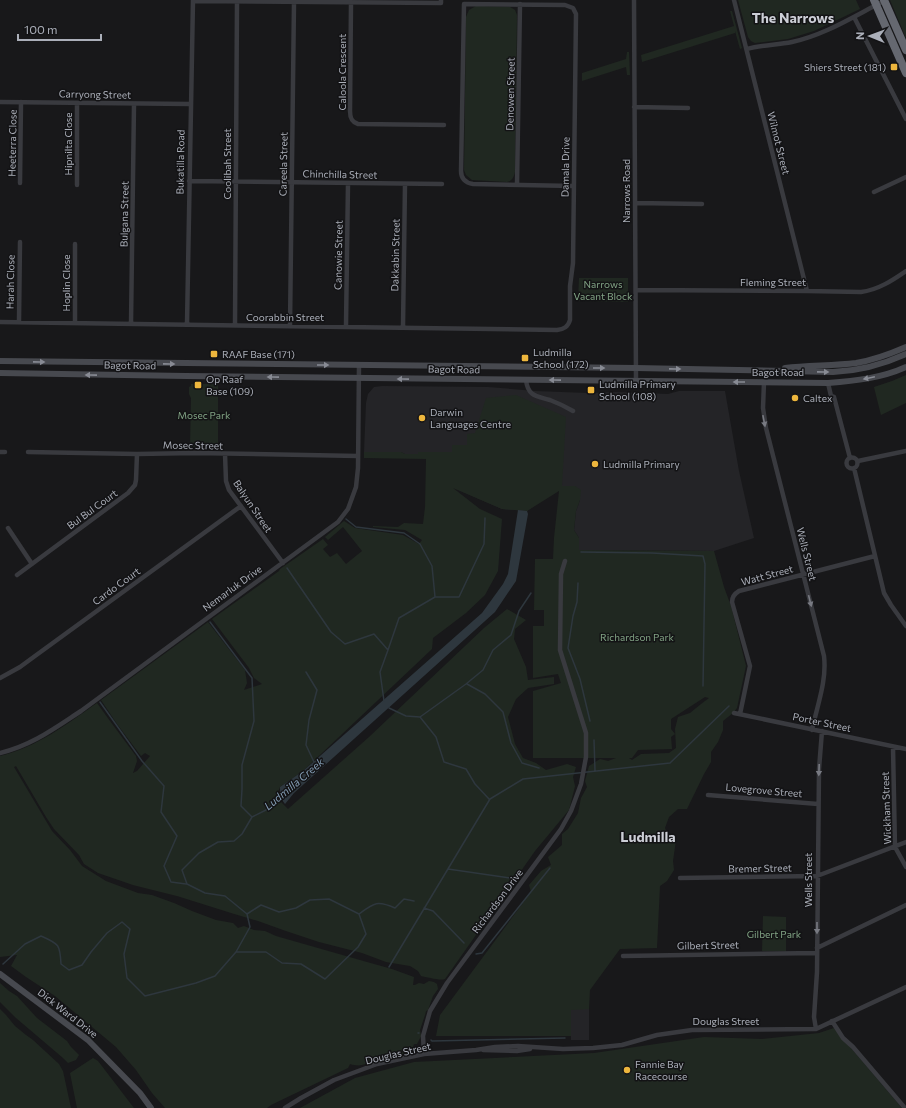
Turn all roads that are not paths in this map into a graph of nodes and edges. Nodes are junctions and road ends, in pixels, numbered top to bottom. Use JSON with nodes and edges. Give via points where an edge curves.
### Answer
{"nodes":[{"id":1,"x":634,"y":0,"type":"edge"},
{"id":2,"x":734,"y":0,"type":"edge"},
{"id":3,"x":193,"y":1,"type":"edge"},
{"id":4,"x":276,"y":1,"type":"edge"},
{"id":5,"x":330,"y":1,"type":"edge"},
{"id":6,"x":384,"y":1,"type":"edge"},
{"id":7,"x":884,"y":1,"type":"edge"},
{"id":8,"x":237,"y":2,"type":"junction"},
{"id":9,"x":294,"y":2,"type":"junction"},
{"id":10,"x":441,"y":2,"type":"edge"},
{"id":11,"x":497,"y":2,"type":"edge"},
{"id":12,"x":553,"y":2,"type":"edge"},
{"id":13,"x":351,"y":3,"type":"junction"},
{"id":14,"x":875,"y":3,"type":"edge"},
{"id":15,"x":520,"y":4,"type":"junction"},
{"id":16,"x":854,"y":17,"type":"junction"},
{"id":17,"x":746,"y":49,"type":"junction"},
{"id":18,"x":906,"y":50,"type":"edge"},
{"id":19,"x":906,"y":73,"type":"edge"},
{"id":20,"x":0,"y":102,"type":"edge"},
{"id":21,"x":21,"y":102,"type":"junction"},
{"id":22,"x":78,"y":103,"type":"junction"},
{"id":23,"x":134,"y":104,"type":"junction"},
{"id":24,"x":190,"y":104,"type":"junction"},
{"id":25,"x":634,"y":107,"type":"junction"},
{"id":26,"x":688,"y":108,"type":"dead end"},
{"id":27,"x":906,"y":120,"type":"edge"},
{"id":28,"x":444,"y":125,"type":"dead end"},
{"id":29,"x":906,"y":178,"type":"edge"},
{"id":30,"x":189,"y":181,"type":"junction"},
{"id":31,"x":236,"y":182,"type":"junction"},
{"id":32,"x":292,"y":182,"type":"junction"},
{"id":33,"x":20,"y":183,"type":"dead end"},
{"id":34,"x":348,"y":183,"type":"junction"},
{"id":35,"x":406,"y":184,"type":"junction"},
{"id":36,"x":442,"y":184,"type":"dead end"},
{"id":37,"x":77,"y":185,"type":"dead end"},
{"id":38,"x":517,"y":185,"type":"junction"},
{"id":39,"x":574,"y":186,"type":"junction"},
{"id":40,"x":874,"y":192,"type":"dead end"},
{"id":41,"x":635,"y":203,"type":"junction"},
{"id":42,"x":702,"y":204,"type":"dead end"},
{"id":43,"x":20,"y":242,"type":"dead end"},
{"id":44,"x":76,"y":244,"type":"dead end"},
{"id":45,"x":906,"y":271,"type":"edge"},
{"id":46,"x":636,"y":290,"type":"junction"},
{"id":47,"x":807,"y":290,"type":"junction"},
{"id":48,"x":0,"y":322,"type":"edge"},
{"id":49,"x":19,"y":322,"type":"junction"},
{"id":50,"x":75,"y":323,"type":"junction"},
{"id":51,"x":131,"y":324,"type":"junction"},
{"id":52,"x":187,"y":324,"type":"junction"},
{"id":53,"x":234,"y":325,"type":"junction"},
{"id":54,"x":568,"y":325,"type":"joint"},
{"id":55,"x":290,"y":326,"type":"junction"},
{"id":56,"x":346,"y":326,"type":"junction"},
{"id":57,"x":403,"y":327,"type":"junction"},
{"id":58,"x":906,"y":347,"type":"edge"},
{"id":59,"x":906,"y":354,"type":"edge"},
{"id":60,"x":0,"y":361,"type":"edge"},
{"id":61,"x":359,"y":365,"type":"junction"},
{"id":62,"x":906,"y":366,"type":"edge"},
{"id":63,"x":636,"y":368,"type":"junction"},
{"id":64,"x":771,"y":370,"type":"junction"},
{"id":65,"x":0,"y":373,"type":"edge"},
{"id":66,"x":359,"y":378,"type":"junction"},
{"id":67,"x":526,"y":380,"type":"junction"},
{"id":68,"x":636,"y":381,"type":"junction"},
{"id":69,"x":764,"y":382,"type":"junction"},
{"id":70,"x":828,"y":383,"type":"junction"},
{"id":71,"x":573,"y":411,"type":"dead end"},
{"id":72,"x":906,"y":451,"type":"edge"},
{"id":73,"x":28,"y":452,"type":"dead end"},
{"id":74,"x":136,"y":454,"type":"junction"},
{"id":75,"x":225,"y":454,"type":"junction"},
{"id":76,"x":358,"y":456,"type":"junction"},
{"id":77,"x":850,"y":458,"type":"junction"},
{"id":78,"x":858,"y":461,"type":"junction"},
{"id":79,"x":854,"y":468,"type":"junction"},
{"id":80,"x":241,"y":506,"type":"junction"},
{"id":81,"x":8,"y":528,"type":"dead end"},
{"id":82,"x":875,"y":556,"type":"junction"},
{"id":83,"x":565,"y":561,"type":"dead end"},
{"id":84,"x":283,"y":563,"type":"junction"},
{"id":85,"x":32,"y":564,"type":"junction"},
{"id":86,"x":17,"y":574,"type":"dead end"},
{"id":87,"x":803,"y":575,"type":"junction"},
{"id":88,"x":906,"y":626,"type":"edge"},
{"id":89,"x":0,"y":678,"type":"edge"},
{"id":90,"x":734,"y":713,"type":"dead end"},
{"id":91,"x":740,"y":714,"type":"junction"},
{"id":92,"x":812,"y":730,"type":"junction"},
{"id":93,"x":822,"y":731,"type":"junction"},
{"id":94,"x":893,"y":746,"type":"junction"},
{"id":95,"x":906,"y":749,"type":"edge"},
{"id":96,"x":0,"y":753,"type":"edge"},
{"id":97,"x":708,"y":795,"type":"dead end"},
{"id":98,"x":818,"y":804,"type":"junction"},
{"id":99,"x":906,"y":842,"type":"edge"},
{"id":100,"x":895,"y":846,"type":"junction"},
{"id":101,"x":906,"y":866,"type":"edge"},
{"id":102,"x":817,"y":876,"type":"junction"},
{"id":103,"x":680,"y":878,"type":"dead end"},
{"id":104,"x":906,"y":905,"type":"edge"},
{"id":105,"x":817,"y":950,"type":"junction"},
{"id":106,"x":623,"y":956,"type":"dead end"},
{"id":107,"x":3,"y":976,"type":"edge"},
{"id":108,"x":905,"y":988,"type":"edge"},
{"id":109,"x":832,"y":1021,"type":"junction"},
{"id":110,"x":816,"y":1029,"type":"junction"},
{"id":111,"x":424,"y":1054,"type":"junction"},
{"id":112,"x":151,"y":1108,"type":"edge"},
{"id":113,"x":285,"y":1108,"type":"edge"},
{"id":114,"x":905,"y":1108,"type":"edge"}],
"edges":[{"from":1,"to":25,"type":"street","name":"Narrows Road"},
{"from":2,"to":17,"type":"street","name":"Wilmot Street"},
{"from":3,"to":8,"type":"street"},
{"from":3,"to":24,"type":"street","name":"Bukatilla Road"},
{"from":4,"to":8,"type":"street"},
{"from":4,"to":9,"type":"street"},
{"from":5,"to":9,"type":"street"},
{"from":5,"to":13,"type":"street"},
{"from":6,"to":10,"type":"street"},
{"from":6,"to":13,"type":"street"},
{"from":7,"to":14,"type":"street"},
{"from":7,"to":18,"type":"highway"},
{"from":8,"to":31,"type":"street","name":"Coolibah Street"},
{"from":9,"to":32,"type":"street","name":"Careela Street"},
{"from":11,"to":15,"type":"street"},
{"from":11,"to":38,"type":"street","via":[[464,4],[461,171],[467,183]]},
{"from":12,"to":15,"type":"street"},
{"from":12,"to":39,"type":"street","name":"Damala Drive","via":[[568,5],[574,9],[577,18]]},
{"from":13,"to":28,"type":"street","name":"Caloola Crescent","via":[[352,120],[358,124]]},
{"from":14,"to":16,"type":"street"},
{"from":14,"to":19,"type":"highway"},
{"from":15,"to":38,"type":"street","name":"Denowen Street"},
{"from":16,"to":17,"type":"street","via":[[792,42]]},
{"from":16,"to":27,"type":"street"},
{"from":17,"to":47,"type":"street","name":"Wilmot Street"},
{"from":20,"to":21,"type":"street","name":"Carryong Street"},
{"from":21,"to":22,"type":"street","name":"Carryong Street"},
{"from":21,"to":33,"type":"street","name":"Heeterra Close"},
{"from":22,"to":23,"type":"street","name":"Carryong Street"},
{"from":22,"to":37,"type":"street","name":"Hipnilta Close"},
{"from":23,"to":24,"type":"street","name":"Carryong Street"},
{"from":23,"to":51,"type":"street","name":"Bulgana Street"},
{"from":24,"to":30,"type":"street","name":"Bukatilla Road"},
{"from":25,"to":26,"type":"street"},
{"from":25,"to":41,"type":"street","name":"Narrows Road"},
{"from":29,"to":40,"type":"street"},
{"from":30,"to":31,"type":"street","name":"Chinchilla Street"},
{"from":30,"to":52,"type":"street","name":"Bukatilla Road"},
{"from":31,"to":32,"type":"street","name":"Chinchilla Street"},
{"from":31,"to":53,"type":"street","name":"Coolibah Street"},
{"from":32,"to":34,"type":"street","name":"Chinchilla Street"},
{"from":32,"to":55,"type":"street","name":"Careela Street"},
{"from":34,"to":35,"type":"street","name":"Chinchilla Street"},
{"from":34,"to":56,"type":"street","name":"Canowie Street"},
{"from":35,"to":36,"type":"street","name":"Chinchilla Street"},
{"from":35,"to":57,"type":"street","name":"Dakkabin Street"},
{"from":38,"to":39,"type":"street"},
{"from":39,"to":54,"type":"street","name":"Damala Drive","via":[[573,263]]},
{"from":41,"to":42,"type":"street"},
{"from":41,"to":46,"type":"street","name":"Narrows Road"},
{"from":43,"to":49,"type":"street","name":"Harah Close"},
{"from":44,"to":50,"type":"street","name":"Hoplin Close"},
{"from":45,"to":47,"type":"street","name":"Fleming Street","via":[[879,287],[866,291]]},
{"from":46,"to":47,"type":"street","name":"Fleming Street"},
{"from":46,"to":63,"type":"street","name":"Narrows Road"},
{"from":48,"to":49,"type":"street","name":"Coorabbin Street"},
{"from":49,"to":50,"type":"street","name":"Coorabbin Street"},
{"from":50,"to":51,"type":"street","name":"Coorabbin Street"},
{"from":51,"to":52,"type":"street","name":"Coorabbin Street"},
{"from":52,"to":53,"type":"street","name":"Coorabbin Street"},
{"from":53,"to":55,"type":"street","name":"Coorabbin Street"},
{"from":54,"to":57,"type":"street","name":"Coorabbin Street","via":[[557,330]]},
{"from":55,"to":56,"type":"street","name":"Coorabbin Street"},
{"from":56,"to":57,"type":"street","name":"Coorabbin Street"},
{"from":58,"to":64,"type":"main road","name":"Bagot Road","via":[[855,363]]},
{"from":64,"to":59,"type":"main road","name":"Bagot Road","one_way":true,"via":[[848,371],[877,366]]},
{"from":60,"to":61,"type":"main road","name":"Bagot Road","one_way":true},
{"from":61,"to":63,"type":"main road","name":"Bagot Road","one_way":true},
{"from":61,"to":66,"type":"street","name":"Nemarluk Drive"},
{"from":62,"to":70,"type":"main road","name":"Bagot Road","one_way":true,"via":[[873,378]]},
{"from":63,"to":64,"type":"main road","name":"Bagot Road","one_way":true},
{"from":63,"to":68,"type":"street","name":"Narrows Road"},
{"from":66,"to":65,"type":"main road","name":"Bagot Road","one_way":true},
{"from":67,"to":66,"type":"main road","name":"Bagot Road","one_way":true},
{"from":66,"to":76,"type":"street","name":"Nemarluk Drive"},
{"from":68,"to":67,"type":"main road","name":"Bagot Road","one_way":true},
{"from":67,"to":71,"type":"street","via":[[526,386],[536,397],[550,400]]},
{"from":69,"to":68,"type":"main road","name":"Bagot Road","one_way":true},
{"from":69,"to":70,"type":"main road","name":"Bagot Road"},
{"from":69,"to":87,"type":"street","name":"Wells Street","one_way":true,"via":[[764,420]]},
{"from":70,"to":77,"type":"street"},
{"from":72,"to":78,"type":"street"},
{"from":73,"to":74,"type":"street","name":"Mosec Street"},
{"from":74,"to":75,"type":"street","name":"Mosec Street"},
{"from":74,"to":85,"type":"street","name":"Bul Bul Court","via":[[135,485],[128,493]]},
{"from":75,"to":76,"type":"street","name":"Mosec Street"},
{"from":75,"to":80,"type":"street","name":"Balyun Street","via":[[227,486]]},
{"from":76,"to":84,"type":"street","name":"Nemarluk Drive","via":[[356,487],[348,509],[338,522]]},
{"from":77,"to":78,"type":"street"},
{"from":77,"to":79,"type":"street","via":[[847,465]]},
{"from":78,"to":79,"type":"street"},
{"from":79,"to":82,"type":"street"},
{"from":80,"to":84,"type":"street","name":"Balyun Street"},
{"from":80,"to":89,"type":"street","name":"Cardo Court","via":[[20,667]]},
{"from":81,"to":85,"type":"street"},
{"from":82,"to":87,"type":"street","name":"Watt Street"},
{"from":82,"to":88,"type":"street","via":[[886,597]]},
{"from":83,"to":111,"type":"street","name":"Richardson Drive","via":[[561,574],[560,650],[586,733],[582,784],[561,830],[447,983],[430,1011],[423,1036]]},
{"from":84,"to":96,"type":"street","name":"Nemarluk Drive","via":[[81,711],[32,742]]},
{"from":85,"to":86,"type":"street","name":"Bul Bul Court"},
{"from":87,"to":91,"type":"street","name":"Watt Street","via":[[739,591],[732,598],[750,666]]},
{"from":87,"to":92,"type":"street","name":"Wells Street","one_way":true,"via":[[825,662],[824,679]]},
{"from":90,"to":91,"type":"street","name":"Porter Street"},
{"from":91,"to":92,"type":"street","name":"Porter Street"},
{"from":92,"to":93,"type":"street","name":"Porter Street"},
{"from":93,"to":94,"type":"street","name":"Porter Street"},
{"from":93,"to":98,"type":"street","name":"Wells Street","one_way":true},
{"from":94,"to":95,"type":"street","name":"Porter Street"},
{"from":94,"to":100,"type":"street","name":"Wickham Street"},
{"from":97,"to":98,"type":"street","name":"Lovegrove Street"},
{"from":98,"to":102,"type":"street","name":"Wells Street"},
{"from":99,"to":100,"type":"street","name":"Bremer Street"},
{"from":100,"to":101,"type":"street","name":"Wickham Street"},
{"from":100,"to":102,"type":"street","name":"Bremer Street"},
{"from":102,"to":103,"type":"street","name":"Bremer Street"},
{"from":102,"to":105,"type":"street","name":"Wells Street","one_way":true},
{"from":104,"to":105,"type":"street","name":"Gilbert Street"},
{"from":105,"to":106,"type":"street","name":"Gilbert Street"},
{"from":105,"to":110,"type":"street","name":"Wells Street","via":[[814,1009]]},
{"from":107,"to":112,"type":"main road","name":"Dick Ward Drive","via":[[88,1040],[140,1093]]},
{"from":108,"to":109,"type":"street","name":"Douglas Street"},
{"from":109,"to":110,"type":"street","name":"Douglas Street"},
{"from":109,"to":114,"type":"street","via":[[843,1038]]},
{"from":110,"to":111,"type":"street","name":"Douglas Street","via":[[692,1030],[657,1035],[622,1045],[593,1048],[476,1050]]},
{"from":111,"to":113,"type":"street","name":"Douglas Street","via":[[377,1064],[334,1080]]}]}
